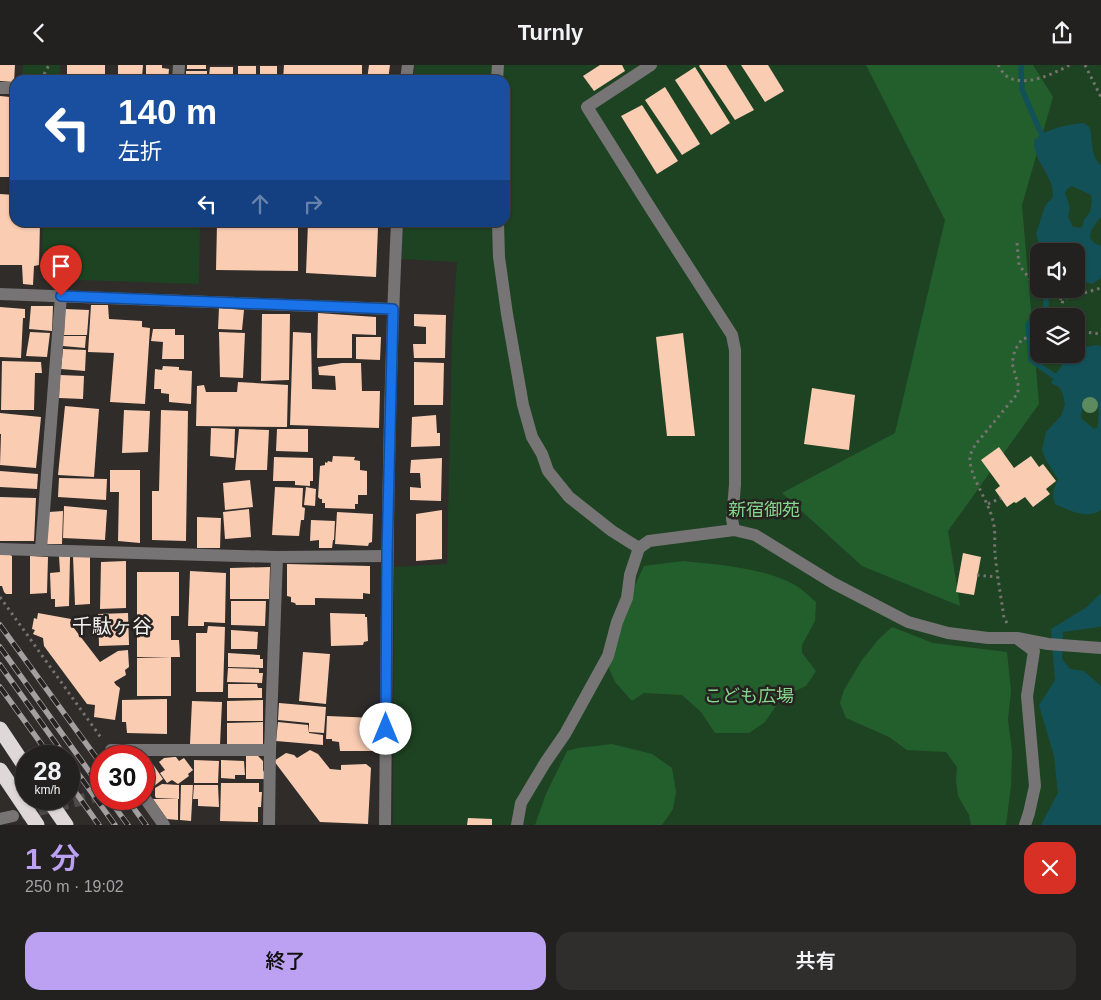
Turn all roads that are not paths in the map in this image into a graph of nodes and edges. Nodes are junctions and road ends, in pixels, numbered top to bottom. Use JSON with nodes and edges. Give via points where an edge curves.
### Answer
{"nodes":[{"id":1,"x":651,"y":65,"type":"edge"},
{"id":2,"x":398,"y":227,"type":"edge"},
{"id":3,"x":498,"y":227,"type":"edge"},
{"id":4,"x":0,"y":294,"type":"edge"},
{"id":5,"x":61,"y":296,"type":"junction"},
{"id":6,"x":393,"y":309,"type":"junction"},
{"id":7,"x":734,"y":530,"type":"junction"},
{"id":8,"x":0,"y":549,"type":"edge"},
{"id":9,"x":41,"y":549,"type":"junction"},
{"id":10,"x":639,"y":549,"type":"junction"},
{"id":11,"x":387,"y":556,"type":"junction"},
{"id":12,"x":278,"y":557,"type":"junction"},
{"id":13,"x":1017,"y":638,"type":"junction"},
{"id":14,"x":1100,"y":650,"type":"edge"},
{"id":15,"x":0,"y":729,"type":"edge"},
{"id":16,"x":270,"y":750,"type":"junction"},
{"id":17,"x":15,"y":751,"type":"edge"},
{"id":18,"x":155,"y":752,"type":"edge"},
{"id":19,"x":0,"y":771,"type":"edge"},
{"id":20,"x":56,"y":810,"type":"edge"},
{"id":21,"x":153,"y":810,"type":"edge"},
{"id":22,"x":37,"y":825,"type":"edge"},
{"id":23,"x":66,"y":825,"type":"edge"},
{"id":24,"x":164,"y":825,"type":"edge"},
{"id":25,"x":269,"y":825,"type":"edge"},
{"id":26,"x":385,"y":825,"type":"edge"},
{"id":27,"x":517,"y":825,"type":"edge"},
{"id":28,"x":1025,"y":825,"type":"edge"}],
"edges":[{"from":1,"to":7,"type":"street","via":[[587,107],[732,335],[735,350]]},
{"from":2,"to":6,"type":"street"},
{"from":3,"to":10,"type":"street","via":[[507,314],[532,437],[548,471],[570,497]]},
{"from":4,"to":5,"type":"street"},
{"from":5,"to":6,"type":"street"},
{"from":5,"to":9,"type":"street"},
{"from":6,"to":11,"type":"street"},
{"from":7,"to":10,"type":"street","via":[[648,541]]},
{"from":7,"to":13,"type":"street","via":[[755,535],[833,583],[908,622],[948,633]]},
{"from":8,"to":9,"type":"street"},
{"from":9,"to":12,"type":"street"},
{"from":10,"to":27,"type":"street","via":[[608,655],[565,734],[521,803]]},
{"from":11,"to":12,"type":"street"},
{"from":11,"to":26,"type":"street"},
{"from":12,"to":16,"type":"street"},
{"from":13,"to":14,"type":"street"},
{"from":13,"to":28,"type":"street","via":[[1034,651],[1027,696],[1035,786]]},
{"from":15,"to":17,"type":"highway"},
{"from":16,"to":18,"type":"street"},
{"from":16,"to":25,"type":"street"},
{"from":19,"to":22,"type":"highway","bridge":true},
{"from":20,"to":23,"type":"highway","bridge":true},
{"from":21,"to":24,"type":"street"}]}
